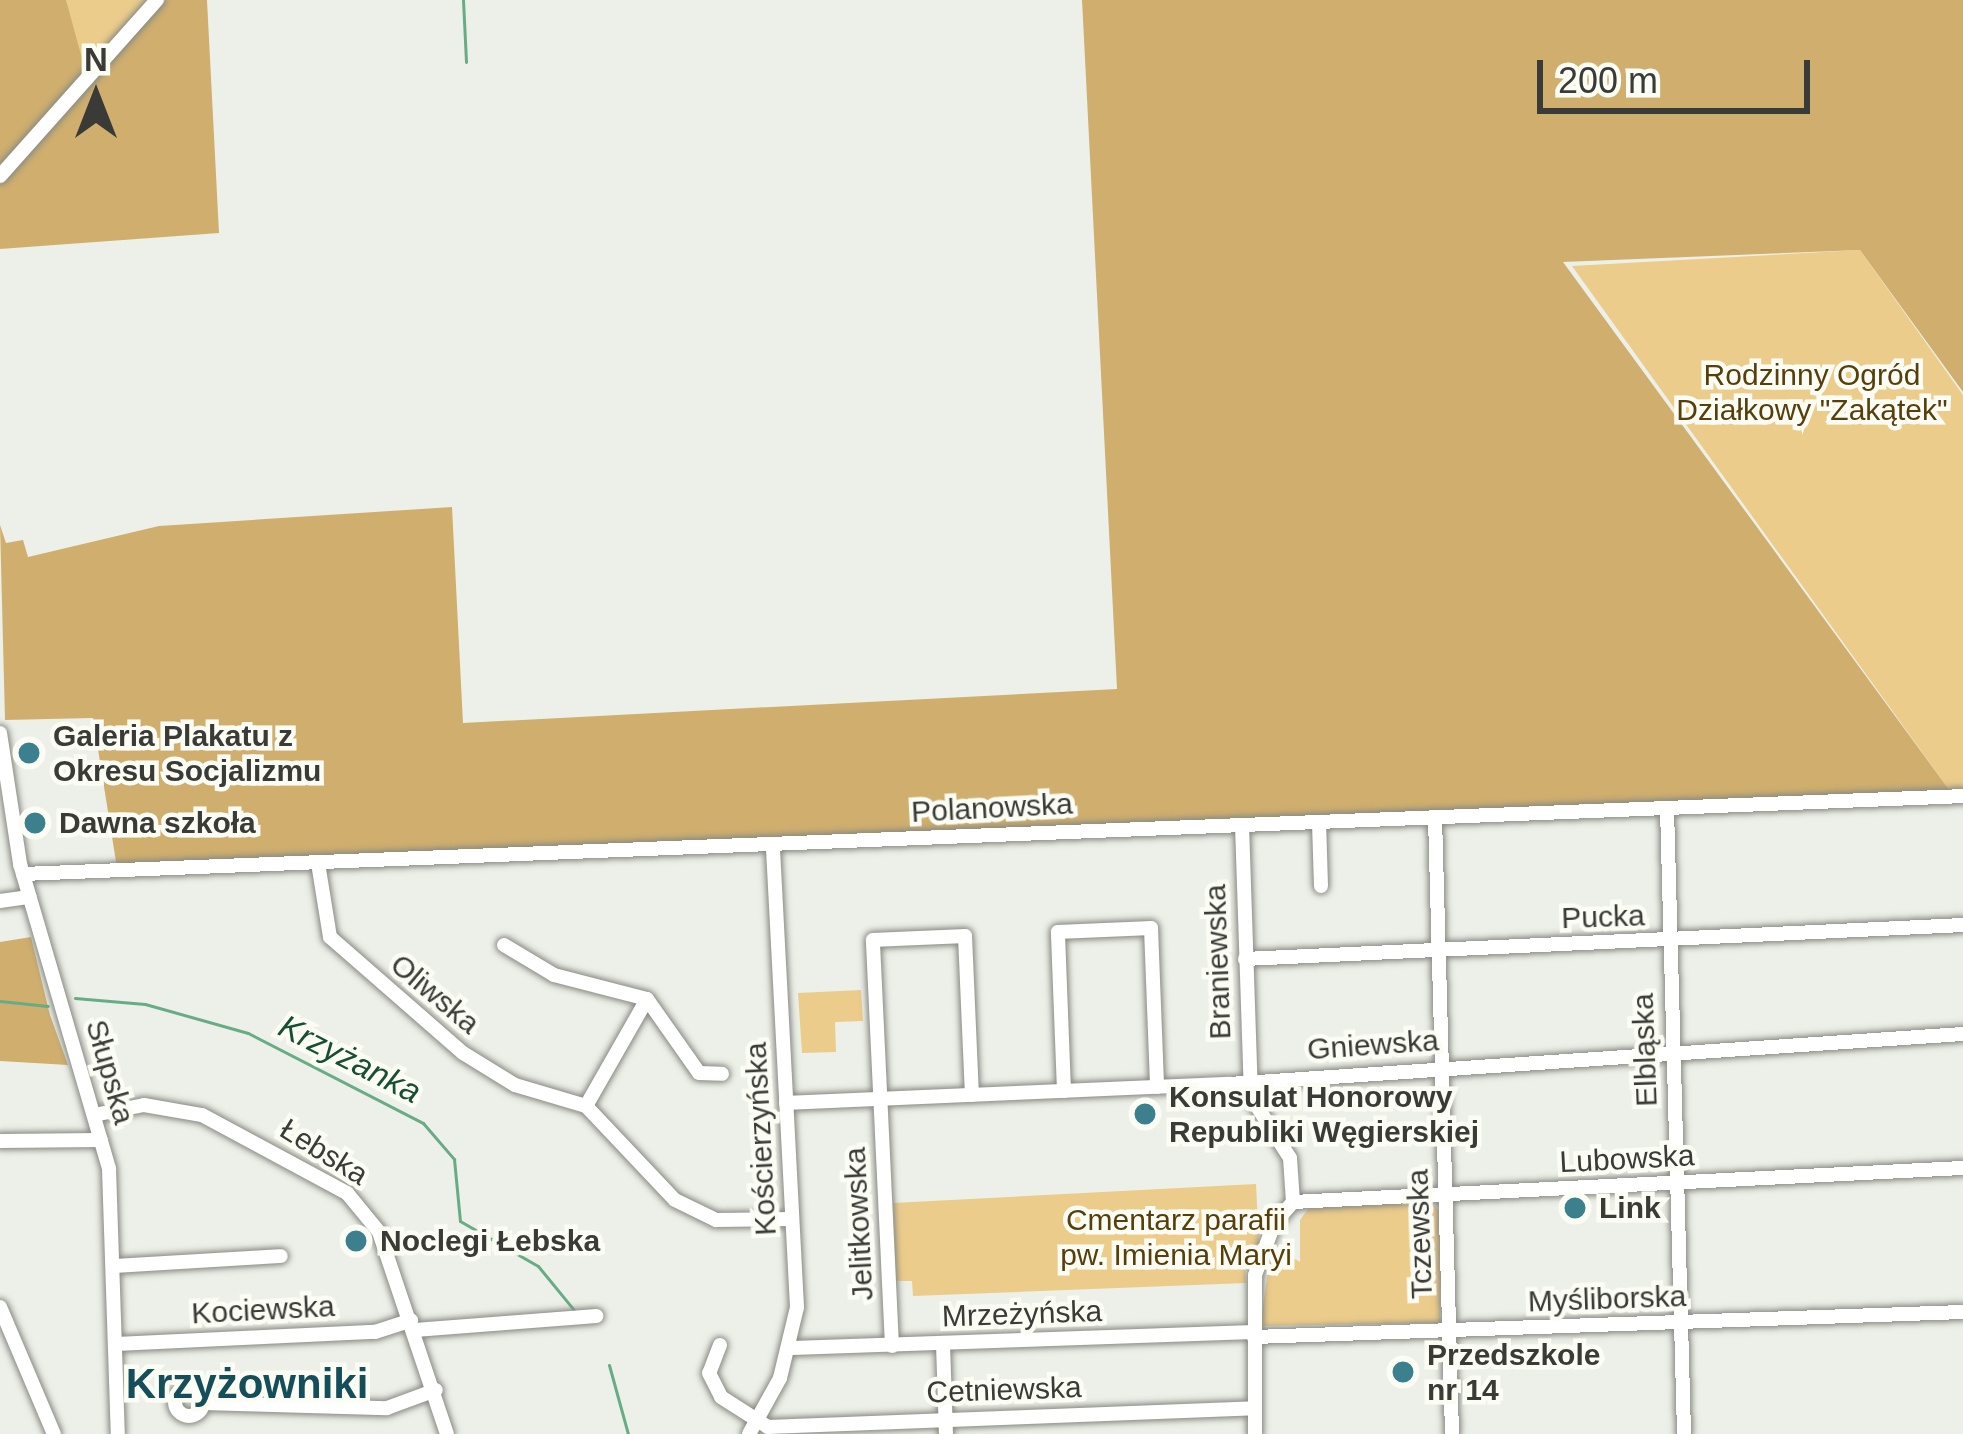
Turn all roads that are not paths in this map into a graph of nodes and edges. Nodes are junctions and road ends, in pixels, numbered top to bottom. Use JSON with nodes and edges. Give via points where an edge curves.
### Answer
{"nodes":[{"id":1,"x":157,"y":0,"type":"edge"},
{"id":2,"x":0,"y":176,"type":"edge"},
{"id":3,"x":0,"y":733,"type":"edge"},
{"id":4,"x":1963,"y":796,"type":"edge"},
{"id":5,"x":1667,"y":808,"type":"junction"},
{"id":6,"x":1435,"y":817,"type":"junction"},
{"id":7,"x":1319,"y":822,"type":"junction"},
{"id":8,"x":1242,"y":825,"type":"junction"},
{"id":9,"x":772,"y":846,"type":"junction"},
{"id":10,"x":318,"y":863,"type":"junction"},
{"id":11,"x":23,"y":874,"type":"junction"},
{"id":12,"x":1321,"y":886,"type":"dead end"},
{"id":13,"x":30,"y":897,"type":"junction"},
{"id":14,"x":0,"y":901,"type":"edge"},
{"id":15,"x":1963,"y":926,"type":"edge"},
{"id":16,"x":1668,"y":941,"type":"junction"},
{"id":17,"x":504,"y":945,"type":"dead end"},
{"id":18,"x":1438,"y":950,"type":"junction"},
{"id":19,"x":1245,"y":959,"type":"junction"},
{"id":20,"x":647,"y":999,"type":"junction"},
{"id":21,"x":1963,"y":1034,"type":"edge"},
{"id":22,"x":1671,"y":1052,"type":"junction"},
{"id":23,"x":1441,"y":1067,"type":"junction"},
{"id":24,"x":722,"y":1074,"type":"dead end"},
{"id":25,"x":1249,"y":1082,"type":"junction"},
{"id":26,"x":1157,"y":1087,"type":"junction"},
{"id":27,"x":1064,"y":1091,"type":"junction"},
{"id":28,"x":971,"y":1095,"type":"junction"},
{"id":29,"x":878,"y":1099,"type":"junction"},
{"id":30,"x":786,"y":1103,"type":"junction"},
{"id":31,"x":586,"y":1106,"type":"junction"},
{"id":32,"x":94,"y":1114,"type":"junction"},
{"id":33,"x":101,"y":1140,"type":"junction"},
{"id":34,"x":0,"y":1141,"type":"edge"},
{"id":35,"x":1963,"y":1168,"type":"edge"},
{"id":36,"x":1678,"y":1184,"type":"junction"},
{"id":37,"x":1446,"y":1196,"type":"junction"},
{"id":38,"x":1293,"y":1202,"type":"junction"},
{"id":39,"x":792,"y":1219,"type":"junction"},
{"id":40,"x":280,"y":1256,"type":"dead end"},
{"id":41,"x":113,"y":1266,"type":"junction"},
{"id":42,"x":0,"y":1307,"type":"edge"},
{"id":43,"x":1963,"y":1312,"type":"edge"},
{"id":44,"x":596,"y":1316,"type":"dead end"},
{"id":45,"x":1682,"y":1324,"type":"junction"},
{"id":46,"x":413,"y":1325,"type":"junction"},
{"id":47,"x":1450,"y":1331,"type":"junction"},
{"id":48,"x":1254,"y":1335,"type":"junction"},
{"id":49,"x":116,"y":1344,"type":"junction"},
{"id":50,"x":943,"y":1344,"type":"junction"},
{"id":51,"x":720,"y":1345,"type":"dead end"},
{"id":52,"x":892,"y":1346,"type":"junction"},
{"id":53,"x":792,"y":1348,"type":"junction"},
{"id":54,"x":436,"y":1390,"type":"junction"},
{"id":55,"x":203,"y":1402,"type":"dead end"},
{"id":56,"x":1255,"y":1408,"type":"junction"},
{"id":57,"x":758,"y":1420,"type":"junction"},
{"id":58,"x":945,"y":1426,"type":"edge"},
{"id":59,"x":54,"y":1434,"type":"edge"},
{"id":60,"x":118,"y":1434,"type":"edge"},
{"id":61,"x":447,"y":1434,"type":"edge"},
{"id":62,"x":749,"y":1434,"type":"edge"},
{"id":63,"x":1255,"y":1434,"type":"edge"},
{"id":64,"x":1452,"y":1434,"type":"edge"},
{"id":65,"x":1684,"y":1434,"type":"edge"}],
"edges":[{"from":1,"to":2,"type":"street"},
{"from":3,"to":11,"type":"street","name":"Słupska"},
{"from":4,"to":5,"type":"street","name":"Polanowska"},
{"from":5,"to":6,"type":"street","name":"Polanowska"},
{"from":5,"to":16,"type":"street","name":"Elbląska"},
{"from":6,"to":7,"type":"street","name":"Polanowska"},
{"from":6,"to":18,"type":"street","name":"Tczewska"},
{"from":7,"to":8,"type":"street","name":"Polanowska"},
{"from":7,"to":12,"type":"street"},
{"from":8,"to":9,"type":"street","name":"Polanowska"},
{"from":8,"to":19,"type":"street","name":"Braniewska"},
{"from":9,"to":10,"type":"street","name":"Polanowska"},
{"from":9,"to":30,"type":"street","name":"Kościerzyńska"},
{"from":10,"to":11,"type":"street","name":"Polanowska"},
{"from":10,"to":31,"type":"street","name":"Oliwska","via":[[326,930],[362,969],[493,1074]]},
{"from":11,"to":13,"type":"street","name":"Słupska"},
{"from":13,"to":14,"type":"street"},
{"from":13,"to":32,"type":"street","name":"Słupska"},
{"from":15,"to":16,"type":"street","name":"Pucka"},
{"from":16,"to":18,"type":"street","name":"Pucka"},
{"from":16,"to":22,"type":"street","name":"Elbląska"},
{"from":17,"to":20,"type":"street","via":[[554,975]]},
{"from":18,"to":19,"type":"street","name":"Pucka"},
{"from":18,"to":23,"type":"street","name":"Tczewska"},
{"from":19,"to":25,"type":"street","name":"Braniewska"},
{"from":20,"to":24,"type":"street","via":[[699,1073]]},
{"from":20,"to":31,"type":"street"},
{"from":21,"to":22,"type":"street","name":"Gniewska"},
{"from":22,"to":23,"type":"street","name":"Gniewska"},
{"from":22,"to":36,"type":"street","name":"Elbląska"},
{"from":23,"to":25,"type":"street","name":"Gniewska"},
{"from":23,"to":37,"type":"street","name":"Tczewska"},
{"from":25,"to":26,"type":"street","name":"Gniewska"},
{"from":25,"to":38,"type":"street","name":"Braniewska","via":[[1290,1158]]},
{"from":26,"to":27,"type":"street","name":"Gniewska"},
{"from":26,"to":27,"type":"street","via":[[1151,928],[1058,932]]},
{"from":27,"to":28,"type":"street","name":"Gniewska"},
{"from":28,"to":29,"type":"street","name":"Gniewska"},
{"from":28,"to":29,"type":"street","name":"Jelitkowska","via":[[965,936],[873,940]]},
{"from":29,"to":30,"type":"street","name":"Gniewska"},
{"from":29,"to":52,"type":"street","name":"Jelitkowska"},
{"from":30,"to":39,"type":"street","name":"Kościerzyńska"},
{"from":31,"to":39,"type":"street","name":"Oliwska","via":[[675,1200],[730,1222]]},
{"from":32,"to":33,"type":"street","name":"Słupska"},
{"from":32,"to":46,"type":"street","name":"Łebska","via":[[144,1106],[202,1114],[347,1193],[379,1232]]},
{"from":33,"to":34,"type":"street"},
{"from":33,"to":41,"type":"street","name":"Słupska"},
{"from":35,"to":36,"type":"street","name":"Lubowska"},
{"from":36,"to":37,"type":"street","name":"Lubowska"},
{"from":36,"to":45,"type":"street","name":"Elbląska"},
{"from":37,"to":38,"type":"street","name":"Lubowska"},
{"from":37,"to":47,"type":"street","name":"Tczewska"},
{"from":38,"to":48,"type":"street","via":[[1259,1259]]},
{"from":39,"to":53,"type":"street","name":"Kościerzyńska"},
{"from":40,"to":41,"type":"street"},
{"from":41,"to":49,"type":"street","name":"Słupska"},
{"from":42,"to":59,"type":"street"},
{"from":43,"to":45,"type":"street","name":"Myśliborska"},
{"from":44,"to":46,"type":"street","name":"Kociewska"},
{"from":45,"to":47,"type":"street","name":"Myśliborska"},
{"from":45,"to":65,"type":"street","name":"Elbląska"},
{"from":46,"to":49,"type":"street","name":"Kociewska"},
{"from":46,"to":54,"type":"street","name":"Łebska"},
{"from":47,"to":48,"type":"street","name":"Myśliborska"},
{"from":47,"to":64,"type":"street","name":"Tczewska"},
{"from":48,"to":50,"type":"street","name":"Mrzeżyńska"},
{"from":48,"to":56,"type":"street"},
{"from":49,"to":60,"type":"street","name":"Słupska"},
{"from":50,"to":52,"type":"street","name":"Mrzeżyńska"},
{"from":50,"to":58,"type":"street"},
{"from":51,"to":57,"type":"street","via":[[710,1357],[715,1385]]},
{"from":52,"to":53,"type":"street","name":"Mrzeżyńska"},
{"from":53,"to":57,"type":"street","name":"Kościerzyńska"},
{"from":54,"to":55,"type":"street","via":[[387,1408]]},
{"from":54,"to":61,"type":"street","name":"Łebska"},
{"from":56,"to":58,"type":"street","name":"Cetniewska"},
{"from":56,"to":63,"type":"street"},
{"from":57,"to":58,"type":"street","name":"Cetniewska","via":[[768,1427]]},
{"from":57,"to":62,"type":"street","name":"Kościerzyńska"}]}
